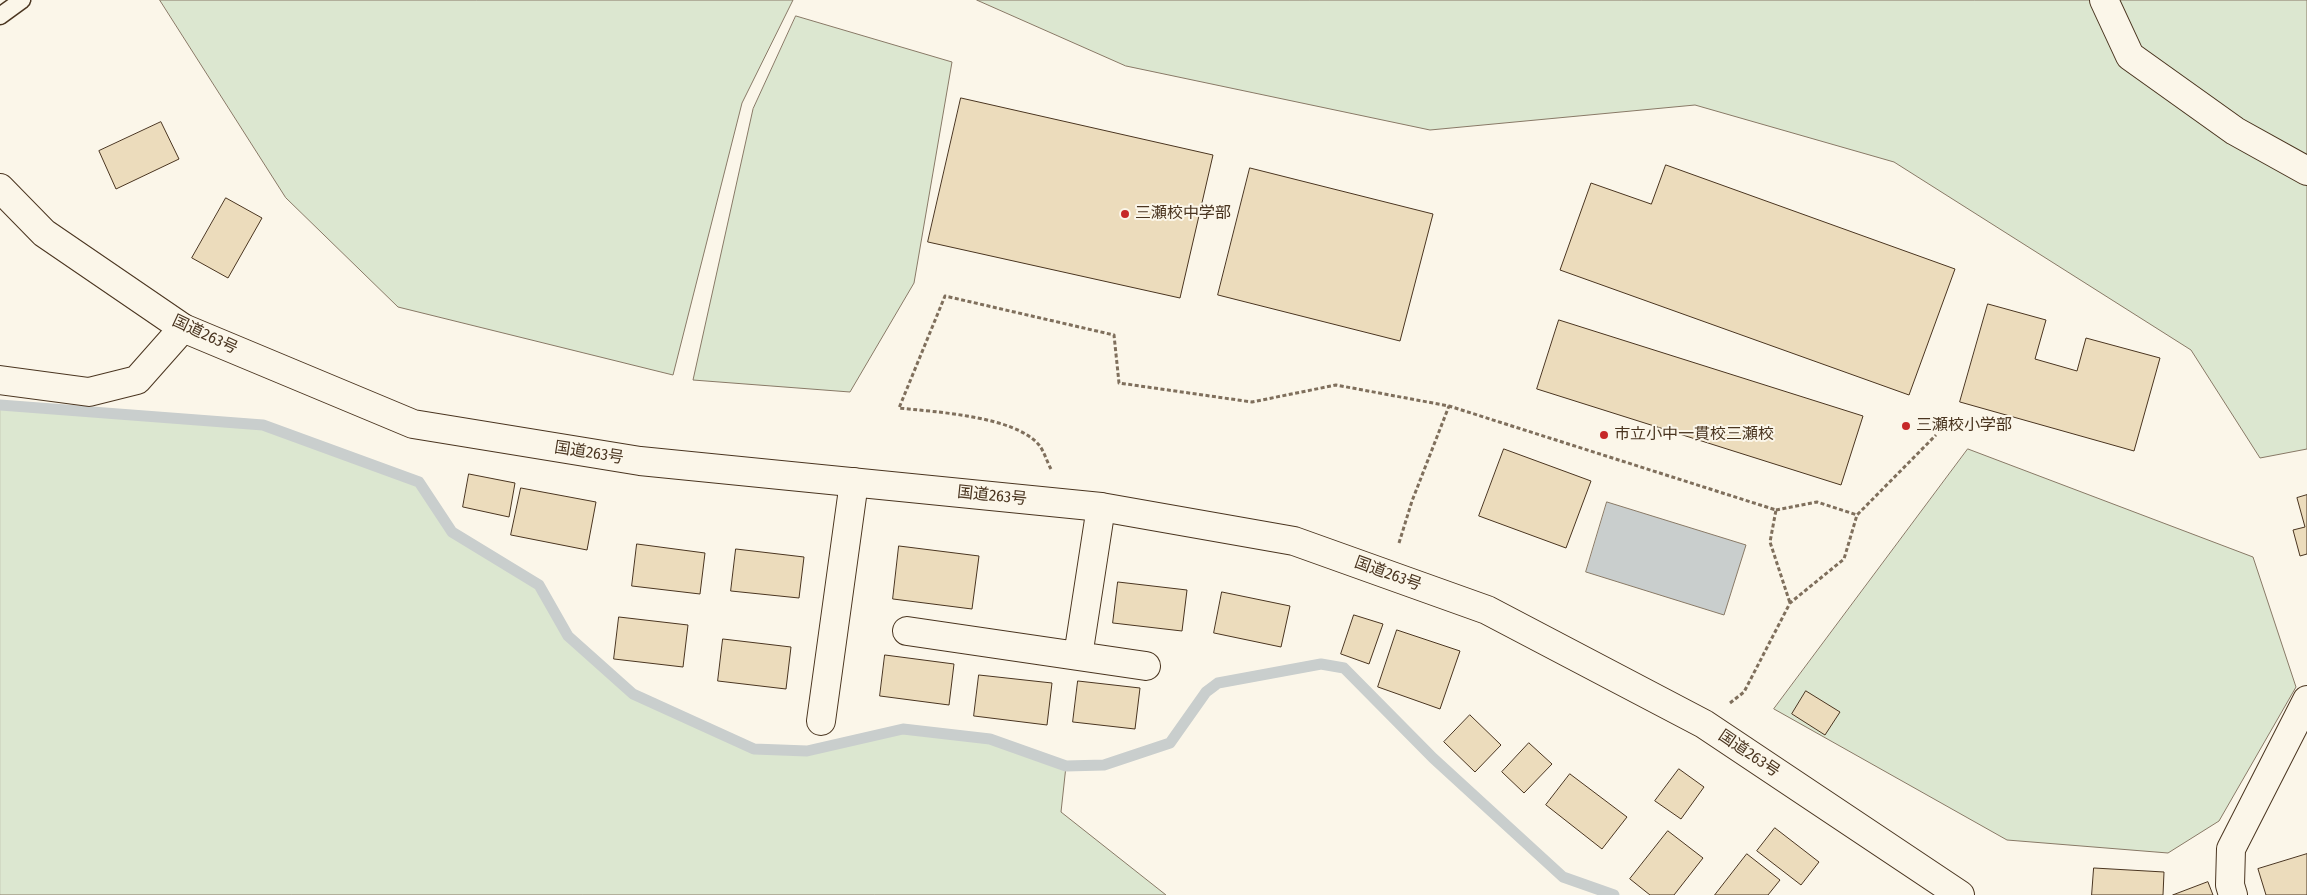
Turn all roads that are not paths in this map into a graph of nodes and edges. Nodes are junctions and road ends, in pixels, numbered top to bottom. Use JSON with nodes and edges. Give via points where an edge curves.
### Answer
{"nodes":[{"id":1,"x":22,"y":0,"type":"edge"},
{"id":2,"x":2104,"y":0,"type":"edge"},
{"id":3,"x":0,"y":16,"type":"edge"},
{"id":4,"x":2307,"y":171,"type":"edge"},
{"id":5,"x":0,"y":188,"type":"edge"},
{"id":6,"x":183,"y":328,"type":"junction"},
{"id":7,"x":0,"y":380,"type":"edge"},
{"id":8,"x":854,"y":482,"type":"junction"},
{"id":9,"x":1100,"y":507,"type":"junction"},
{"id":10,"x":907,"y":631,"type":"dead end"},
{"id":11,"x":1078,"y":656,"type":"junction"},
{"id":12,"x":1146,"y":666,"type":"dead end"},
{"id":13,"x":2307,"y":700,"type":"edge"},
{"id":14,"x":821,"y":721,"type":"dead end"},
{"id":15,"x":1960,"y":895,"type":"edge"},
{"id":16,"x":2233,"y":895,"type":"edge"}],
"edges":[{"from":1,"to":3,"type":"lane"},
{"from":2,"to":4,"type":"main road","via":[[2130,56],[2234,131]]},
{"from":5,"to":6,"type":"main road","name":"国道263号","via":[[44,233]]},
{"from":6,"to":7,"type":"main road","via":[[136,380],[89,392]]},
{"from":6,"to":8,"type":"main road","name":"国道263号","via":[[413,424],[640,461]]},
{"from":8,"to":9,"type":"main road","name":"国道263号"},
{"from":8,"to":14,"type":"main road"},
{"from":9,"to":11,"type":"main road"},
{"from":9,"to":15,"type":"main road","name":"国道263号","via":[[1294,541],[1487,610],[1704,724]]},
{"from":10,"to":11,"type":"main road"},
{"from":11,"to":12,"type":"main road"},
{"from":13,"to":16,"type":"main road","via":[[2230,849]]}]}
